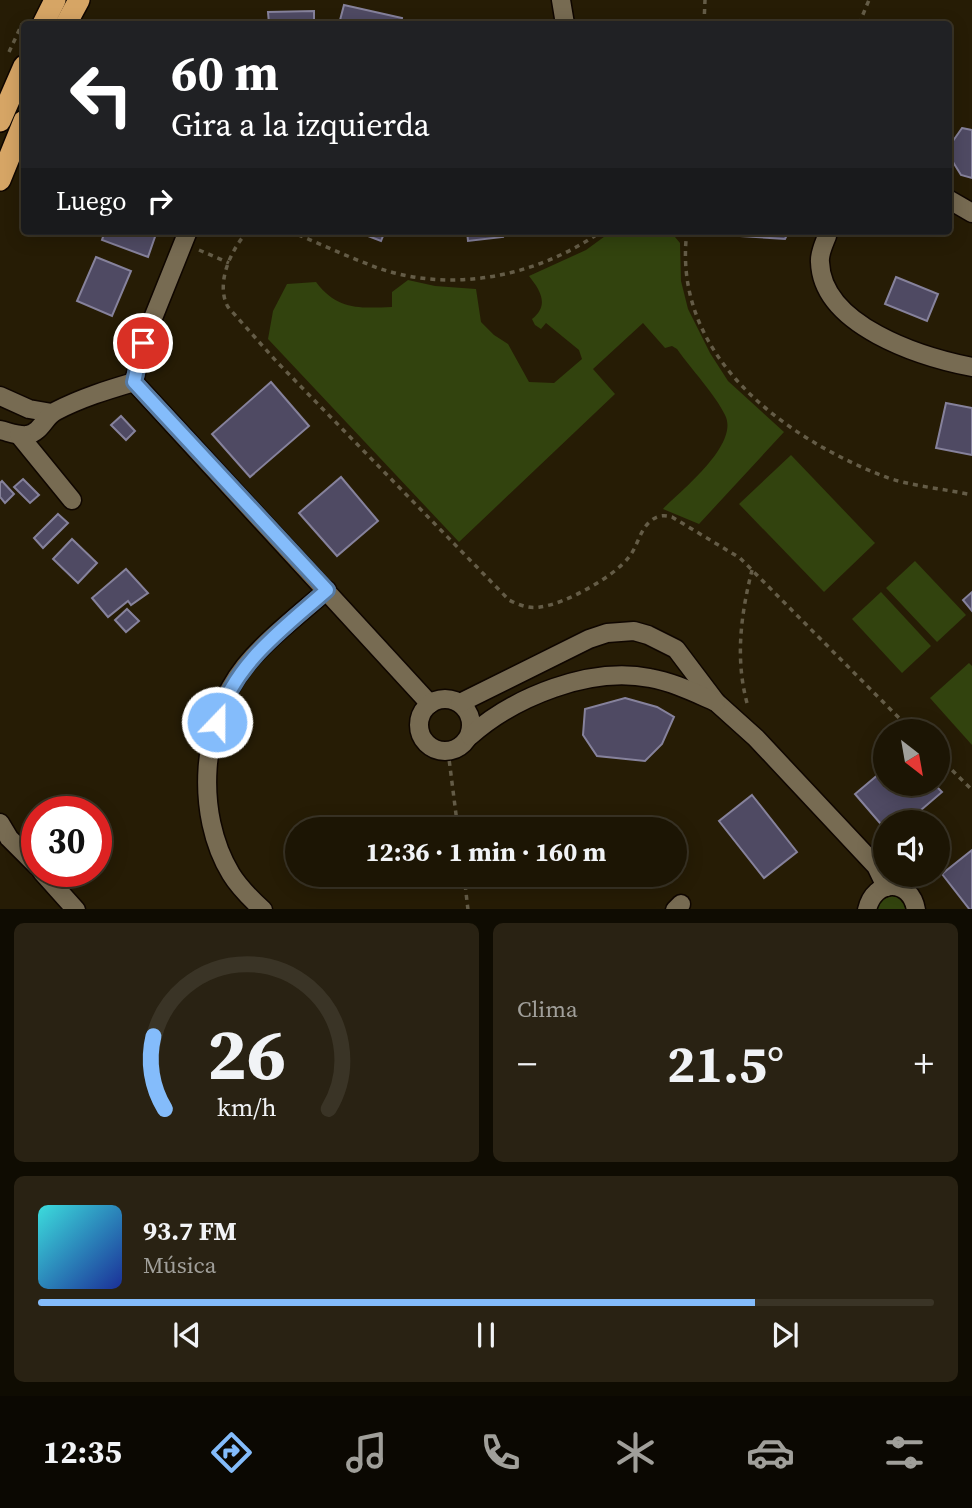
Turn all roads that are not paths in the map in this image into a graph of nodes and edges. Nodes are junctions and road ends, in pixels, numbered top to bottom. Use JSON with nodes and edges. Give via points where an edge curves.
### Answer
{"nodes":[{"id":1,"x":55,"y":0,"type":"edge"},
{"id":2,"x":79,"y":0,"type":"edge"},
{"id":3,"x":561,"y":0,"type":"edge"},
{"id":4,"x":34,"y":19,"type":"edge"},
{"id":5,"x":68,"y":21,"type":"edge"},
{"id":6,"x":564,"y":21,"type":"edge"},
{"id":7,"x":15,"y":63,"type":"edge"},
{"id":8,"x":0,"y":121,"type":"edge"},
{"id":9,"x":21,"y":128,"type":"edge"},
{"id":10,"x":0,"y":180,"type":"edge"},
{"id":11,"x":952,"y":202,"type":"edge"},
{"id":12,"x":972,"y":214,"type":"edge"},
{"id":13,"x":827,"y":236,"type":"dead end"},
{"id":14,"x":186,"y":237,"type":"edge"},
{"id":15,"x":972,"y":367,"type":"edge"},
{"id":16,"x":134,"y":382,"type":"junction"},
{"id":17,"x":0,"y":396,"type":"edge"},
{"id":18,"x":52,"y":413,"type":"junction"},
{"id":19,"x":0,"y":430,"type":"edge"},
{"id":20,"x":19,"y":435,"type":"junction"},
{"id":21,"x":72,"y":500,"type":"dead end"},
{"id":22,"x":327,"y":590,"type":"junction"},
{"id":23,"x":460,"y":702,"type":"junction"},
{"id":24,"x":716,"y":702,"type":"junction"},
{"id":25,"x":430,"y":704,"type":"junction"},
{"id":26,"x":470,"y":736,"type":"junction"},
{"id":27,"x":3,"y":832,"type":"edge"},
{"id":28,"x":21,"y":850,"type":"edge"},
{"id":29,"x":873,"y":863,"type":"edge"},
{"id":30,"x":56,"y":887,"type":"edge"},
{"id":31,"x":886,"y":887,"type":"joint"},
{"id":32,"x":76,"y":909,"type":"edge"},
{"id":33,"x":263,"y":909,"type":"edge"},
{"id":34,"x":867,"y":909,"type":"edge"},
{"id":35,"x":916,"y":909,"type":"edge"}],
"edges":[{"from":1,"to":4,"type":"highway"},
{"from":2,"to":5,"type":"highway"},
{"from":3,"to":6,"type":"street"},
{"from":7,"to":8,"type":"highway"},
{"from":9,"to":10,"type":"highway"},
{"from":11,"to":12,"type":"street"},
{"from":13,"to":15,"type":"street","via":[[819,259],[822,278],[836,301],[863,326],[902,348]]},
{"from":14,"to":16,"type":"street","via":[[143,343]]},
{"from":16,"to":18,"type":"street"},
{"from":16,"to":22,"type":"street"},
{"from":17,"to":18,"type":"street"},
{"from":18,"to":20,"type":"street","via":[[40,430]]},
{"from":19,"to":20,"type":"street"},
{"from":20,"to":21,"type":"street"},
{"from":22,"to":25,"type":"street"},
{"from":22,"to":33,"type":"street","via":[[245,666],[223,699],[210,744],[206,783],[217,841],[230,873]]},
{"from":23,"to":24,"type":"street","via":[[589,639],[620,631],[648,635],[676,649]]},
{"from":23,"to":25,"type":"street","via":[[444,698]]},
{"from":23,"to":26,"type":"street","via":[[472,721]]},
{"from":24,"to":26,"type":"street","via":[[650,677],[597,677],[533,697],[487,721]]},
{"from":24,"to":29,"type":"street","via":[[756,738]]},
{"from":25,"to":26,"type":"street","via":[[420,718],[420,735],[431,747],[448,751],[461,747]]},
{"from":27,"to":28,"type":"street"},
{"from":30,"to":32,"type":"street"},
{"from":31,"to":34,"type":"street","via":[[873,895]]},
{"from":31,"to":35,"type":"street","via":[[909,893]]}]}
